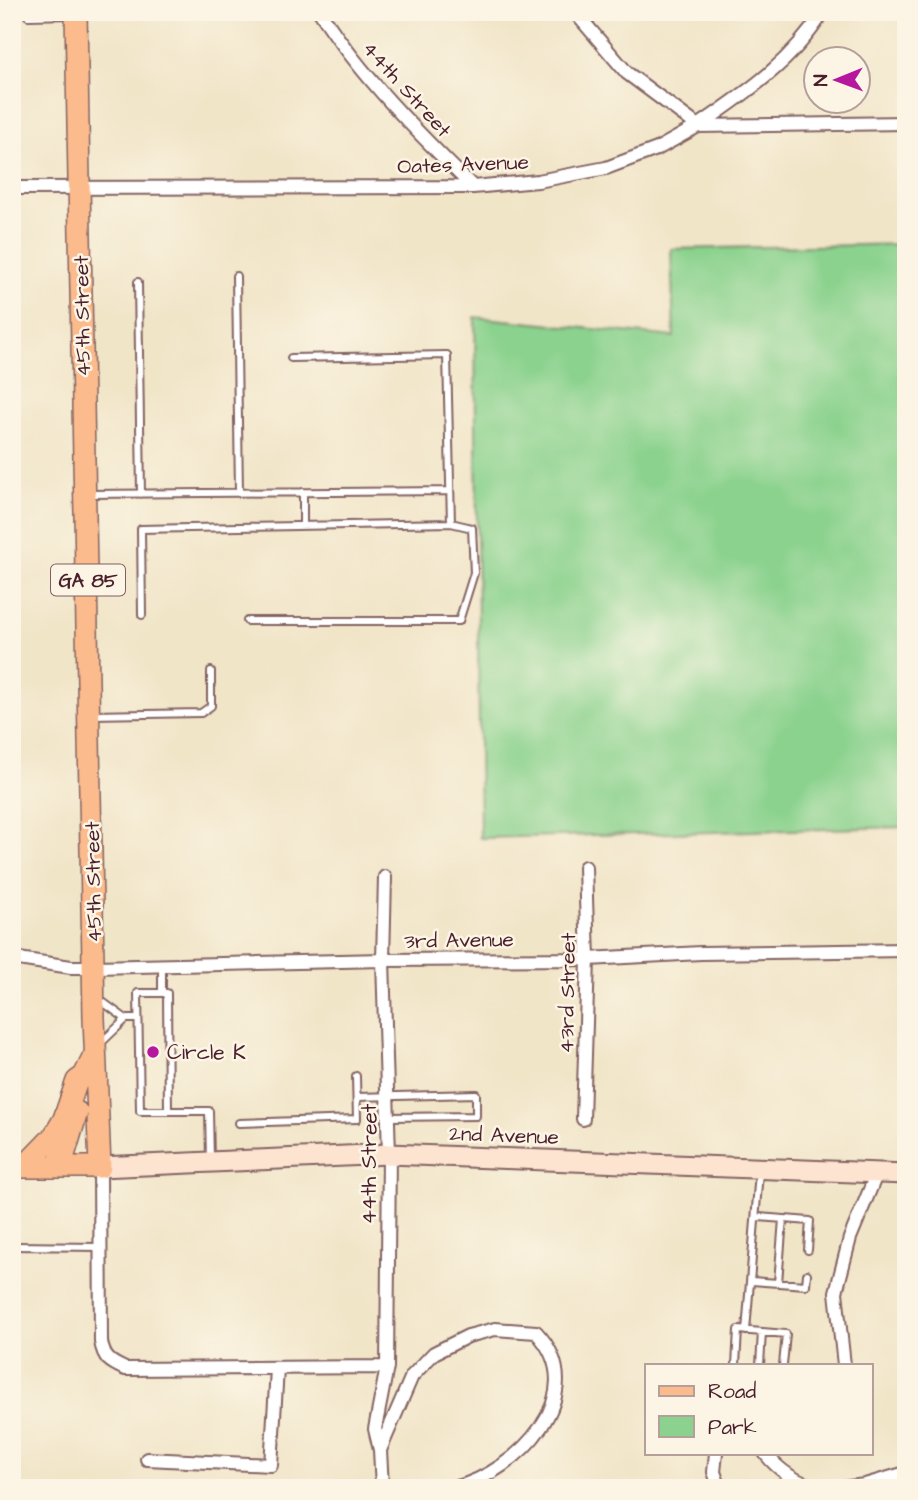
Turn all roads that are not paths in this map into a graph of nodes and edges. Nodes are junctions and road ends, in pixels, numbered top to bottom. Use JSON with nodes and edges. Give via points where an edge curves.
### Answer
{"nodes":[{"id":1,"x":28,"y":12,"type":"edge"},
{"id":2,"x":320,"y":12,"type":"edge"},
{"id":3,"x":575,"y":12,"type":"edge"},
{"id":4,"x":823,"y":12,"type":"edge"},
{"id":5,"x":76,"y":14,"type":"edge"},
{"id":6,"x":906,"y":123,"type":"edge"},
{"id":7,"x":698,"y":126,"type":"junction"},
{"id":8,"x":80,"y":187,"type":"junction"},
{"id":9,"x":473,"y":187,"type":"junction"},
{"id":10,"x":12,"y":188,"type":"edge"},
{"id":11,"x":236,"y":276,"type":"dead end"},
{"id":12,"x":138,"y":282,"type":"dead end"},
{"id":13,"x":291,"y":358,"type":"dead end"},
{"id":14,"x":450,"y":491,"type":"junction"},
{"id":15,"x":303,"y":492,"type":"junction"},
{"id":16,"x":239,"y":493,"type":"junction"},
{"id":17,"x":86,"y":494,"type":"junction"},
{"id":18,"x":141,"y":494,"type":"junction"},
{"id":19,"x":452,"y":523,"type":"junction"},
{"id":20,"x":303,"y":526,"type":"junction"},
{"id":21,"x":142,"y":615,"type":"dead end"},
{"id":22,"x":247,"y":621,"type":"dead end"},
{"id":23,"x":211,"y":671,"type":"dead end"},
{"id":24,"x":90,"y":715,"type":"junction"},
{"id":25,"x":585,"y":867,"type":"dead end"},
{"id":26,"x":384,"y":877,"type":"dead end"},
{"id":27,"x":906,"y":950,"type":"edge"},
{"id":28,"x":12,"y":958,"type":"edge"},
{"id":29,"x":588,"y":959,"type":"junction"},
{"id":30,"x":383,"y":960,"type":"junction"},
{"id":31,"x":162,"y":965,"type":"junction"},
{"id":32,"x":95,"y":967,"type":"junction"},
{"id":33,"x":162,"y":993,"type":"junction"},
{"id":34,"x":94,"y":995,"type":"junction"},
{"id":35,"x":138,"y":1011,"type":"junction"},
{"id":36,"x":146,"y":1011,"type":"dead end"},
{"id":37,"x":126,"y":1019,"type":"junction"},
{"id":38,"x":138,"y":1019,"type":"junction"},
{"id":39,"x":167,"y":1029,"type":"junction"},
{"id":40,"x":138,"y":1030,"type":"junction"},
{"id":41,"x":147,"y":1030,"type":"dead end"},
{"id":42,"x":159,"y":1030,"type":"dead end"},
{"id":43,"x":138,"y":1048,"type":"junction"},
{"id":44,"x":147,"y":1048,"type":"dead end"},
{"id":45,"x":95,"y":1054,"type":"junction"},
{"id":46,"x":159,"y":1066,"type":"dead end"},
{"id":47,"x":168,"y":1066,"type":"junction"},
{"id":48,"x":84,"y":1076,"type":"junction"},
{"id":49,"x":356,"y":1076,"type":"dead end"},
{"id":50,"x":159,"y":1082,"type":"dead end"},
{"id":51,"x":168,"y":1082,"type":"junction"},
{"id":52,"x":159,"y":1096,"type":"dead end"},
{"id":53,"x":168,"y":1096,"type":"junction"},
{"id":54,"x":388,"y":1096,"type":"junction"},
{"id":55,"x":357,"y":1097,"type":"junction"},
{"id":56,"x":168,"y":1111,"type":"junction"},
{"id":57,"x":388,"y":1116,"type":"junction"},
{"id":58,"x":583,"y":1119,"type":"dead end"},
{"id":59,"x":239,"y":1123,"type":"dead end"},
{"id":60,"x":389,"y":1154,"type":"junction"},
{"id":61,"x":210,"y":1162,"type":"junction"},
{"id":62,"x":18,"y":1167,"type":"edge"},
{"id":63,"x":55,"y":1167,"type":"junction"},
{"id":64,"x":100,"y":1167,"type":"junction"},
{"id":65,"x":759,"y":1170,"type":"junction"},
{"id":66,"x":906,"y":1174,"type":"edge"},
{"id":67,"x":876,"y":1175,"type":"junction"},
{"id":68,"x":758,"y":1217,"type":"junction"},
{"id":69,"x":783,"y":1219,"type":"junction"},
{"id":70,"x":12,"y":1246,"type":"edge"},
{"id":71,"x":100,"y":1247,"type":"junction"},
{"id":72,"x":808,"y":1250,"type":"dead end"},
{"id":73,"x":807,"y":1274,"type":"dead end"},
{"id":74,"x":752,"y":1282,"type":"junction"},
{"id":75,"x":778,"y":1283,"type":"junction"},
{"id":76,"x":746,"y":1331,"type":"junction"},
{"id":77,"x":762,"y":1332,"type":"junction"},
{"id":78,"x":736,"y":1364,"type":"edge"},
{"id":79,"x":760,"y":1364,"type":"edge"},
{"id":80,"x":783,"y":1364,"type":"edge"},
{"id":81,"x":844,"y":1364,"type":"edge"},
{"id":82,"x":387,"y":1367,"type":"junction"},
{"id":83,"x":277,"y":1369,"type":"junction"},
{"id":84,"x":380,"y":1450,"type":"junction"},
{"id":85,"x":716,"y":1454,"type":"edge"},
{"id":86,"x":766,"y":1454,"type":"edge"},
{"id":87,"x":148,"y":1459,"type":"dead end"},
{"id":88,"x":906,"y":1474,"type":"edge"},
{"id":89,"x":382,"y":1487,"type":"edge"},
{"id":90,"x":402,"y":1488,"type":"edge"},
{"id":91,"x":454,"y":1488,"type":"edge"},
{"id":92,"x":720,"y":1488,"type":"edge"},
{"id":93,"x":822,"y":1488,"type":"edge"},
{"id":94,"x":842,"y":1488,"type":"edge"}],
"edges":[{"from":1,"to":5,"type":"lane","via":[[28,16]]},
{"from":2,"to":9,"type":"street","name":"44th Street","via":[[415,131]]},
{"from":3,"to":7,"type":"street","via":[[627,74]]},
{"from":4,"to":7,"type":"street","via":[[809,36],[783,63]]},
{"from":5,"to":8,"type":"main road","name":"45th Street","number":"GA 85"},
{"from":6,"to":7,"type":"street","name":"Oates Avenue"},
{"from":7,"to":9,"type":"street","name":"Oates Avenue","via":[[657,149],[606,167],[538,181]]},
{"from":8,"to":9,"type":"street","name":"Oates Avenue"},
{"from":8,"to":10,"type":"street","name":"Oates Avenue"},
{"from":8,"to":17,"type":"main road","name":"45th Street","number":"GA 85"},
{"from":11,"to":16,"type":"lane"},
{"from":12,"to":18,"type":"lane"},
{"from":13,"to":14,"type":"lane","via":[[447,355]]},
{"from":14,"to":15,"type":"lane"},
{"from":14,"to":19,"type":"lane"},
{"from":15,"to":16,"type":"lane"},
{"from":15,"to":20,"type":"lane"},
{"from":16,"to":18,"type":"lane"},
{"from":17,"to":18,"type":"lane"},
{"from":17,"to":24,"type":"main road","name":"45th Street","number":"GA 85"},
{"from":19,"to":20,"type":"lane"},
{"from":19,"to":22,"type":"lane","via":[[472,528],[474,573],[459,621]]},
{"from":20,"to":21,"type":"lane","via":[[141,529]]},
{"from":23,"to":24,"type":"lane","via":[[211,706],[201,713]]},
{"from":24,"to":32,"type":"main road","name":"45th Street","number":"GA 85"},
{"from":25,"to":29,"type":"street","name":"43rd Street"},
{"from":26,"to":30,"type":"street","name":"44th Street"},
{"from":27,"to":29,"type":"street","name":"3rd Avenue","via":[[810,949]]},
{"from":28,"to":32,"type":"street","name":"3rd Avenue"},
{"from":29,"to":30,"type":"street","name":"3rd Avenue"},
{"from":29,"to":58,"type":"street","name":"43rd Street"},
{"from":30,"to":31,"type":"street","name":"3rd Avenue"},
{"from":30,"to":54,"type":"street","name":"44th Street"},
{"from":31,"to":32,"type":"street","name":"3rd Avenue"},
{"from":31,"to":33,"type":"lane"},
{"from":32,"to":34,"type":"main road","name":"45th Street","number":"GA 85"},
{"from":33,"to":35,"type":"lane","via":[[138,993]]},
{"from":33,"to":39,"type":"lane","via":[[167,993],[163,1011]]},
{"from":34,"to":37,"type":"lane"},
{"from":34,"to":45,"type":"main road","name":"45th Street","number":"GA 85"},
{"from":35,"to":36,"type":"lane"},
{"from":35,"to":38,"type":"lane"},
{"from":37,"to":38,"type":"lane"},
{"from":37,"to":45,"type":"lane"},
{"from":38,"to":40,"type":"lane"},
{"from":39,"to":42,"type":"lane"},
{"from":39,"to":47,"type":"lane","via":[[163,1048]]},
{"from":40,"to":41,"type":"lane"},
{"from":40,"to":43,"type":"lane"},
{"from":43,"to":44,"type":"lane"},
{"from":43,"to":56,"type":"lane","via":[[143,1066],[140,1111]]},
{"from":45,"to":48,"type":"main road"},
{"from":45,"to":64,"type":"main road","name":"45th Street","number":"GA 85"},
{"from":46,"to":47,"type":"lane"},
{"from":47,"to":51,"type":"lane"},
{"from":48,"to":62,"type":"main road","via":[[77,1081],[54,1136]]},
{"from":48,"to":63,"type":"main road","via":[[65,1152]]},
{"from":49,"to":55,"type":"lane"},
{"from":50,"to":51,"type":"lane"},
{"from":51,"to":53,"type":"lane"},
{"from":52,"to":53,"type":"lane"},
{"from":53,"to":56,"type":"lane"},
{"from":54,"to":55,"type":"lane"},
{"from":54,"to":57,"type":"street","name":"44th Street"},
{"from":54,"to":57,"type":"lane","via":[[476,1094],[476,1116]]},
{"from":55,"to":59,"type":"lane","via":[[357,1119]]},
{"from":56,"to":61,"type":"lane","via":[[209,1111]]},
{"from":57,"to":60,"type":"street","name":"44th Street"},
{"from":60,"to":61,"type":"main road","name":"2nd Avenue"},
{"from":60,"to":65,"type":"main road","name":"2nd Avenue"},
{"from":60,"to":82,"type":"street","name":"44th Street"},
{"from":61,"to":64,"type":"main road","name":"2nd Avenue"},
{"from":62,"to":63,"type":"main road"},
{"from":63,"to":64,"type":"main road"},
{"from":64,"to":71,"type":"street","name":"45th Street"},
{"from":65,"to":67,"type":"main road","name":"2nd Avenue"},
{"from":65,"to":68,"type":"lane"},
{"from":66,"to":67,"type":"main road","name":"2nd Avenue"},
{"from":67,"to":81,"type":"street","via":[[850,1238],[836,1292]]},
{"from":68,"to":69,"type":"lane"},
{"from":68,"to":74,"type":"lane"},
{"from":69,"to":72,"type":"lane","via":[[810,1221]]},
{"from":69,"to":75,"type":"lane"},
{"from":70,"to":71,"type":"lane"},
{"from":71,"to":83,"type":"street","name":"45th Street","via":[[101,1342],[111,1363],[125,1369]]},
{"from":73,"to":75,"type":"lane","via":[[806,1285]]},
{"from":74,"to":75,"type":"lane"},
{"from":74,"to":76,"type":"lane"},
{"from":76,"to":77,"type":"lane"},
{"from":76,"to":78,"type":"lane","via":[[738,1330]]},
{"from":77,"to":79,"type":"lane"},
{"from":77,"to":80,"type":"lane","via":[[786,1334]]},
{"from":82,"to":83,"type":"street","name":"45th Street"},
{"from":82,"to":84,"type":"street","name":"44th Street","via":[[374,1429]]},
{"from":83,"to":87,"type":"street","via":[[271,1465]]},
{"from":84,"to":89,"type":"street","name":"44th Street"},
{"from":84,"to":91,"type":"street","via":[[412,1376],[434,1353],[495,1329],[536,1332],[550,1346],[558,1380],[547,1418],[513,1456]]},
{"from":85,"to":92,"type":"street","via":[[714,1472]]},
{"from":86,"to":93,"type":"street","via":[[793,1479]]},
{"from":88,"to":94,"type":"street"},
{"from":89,"to":90,"type":"street"}]}
